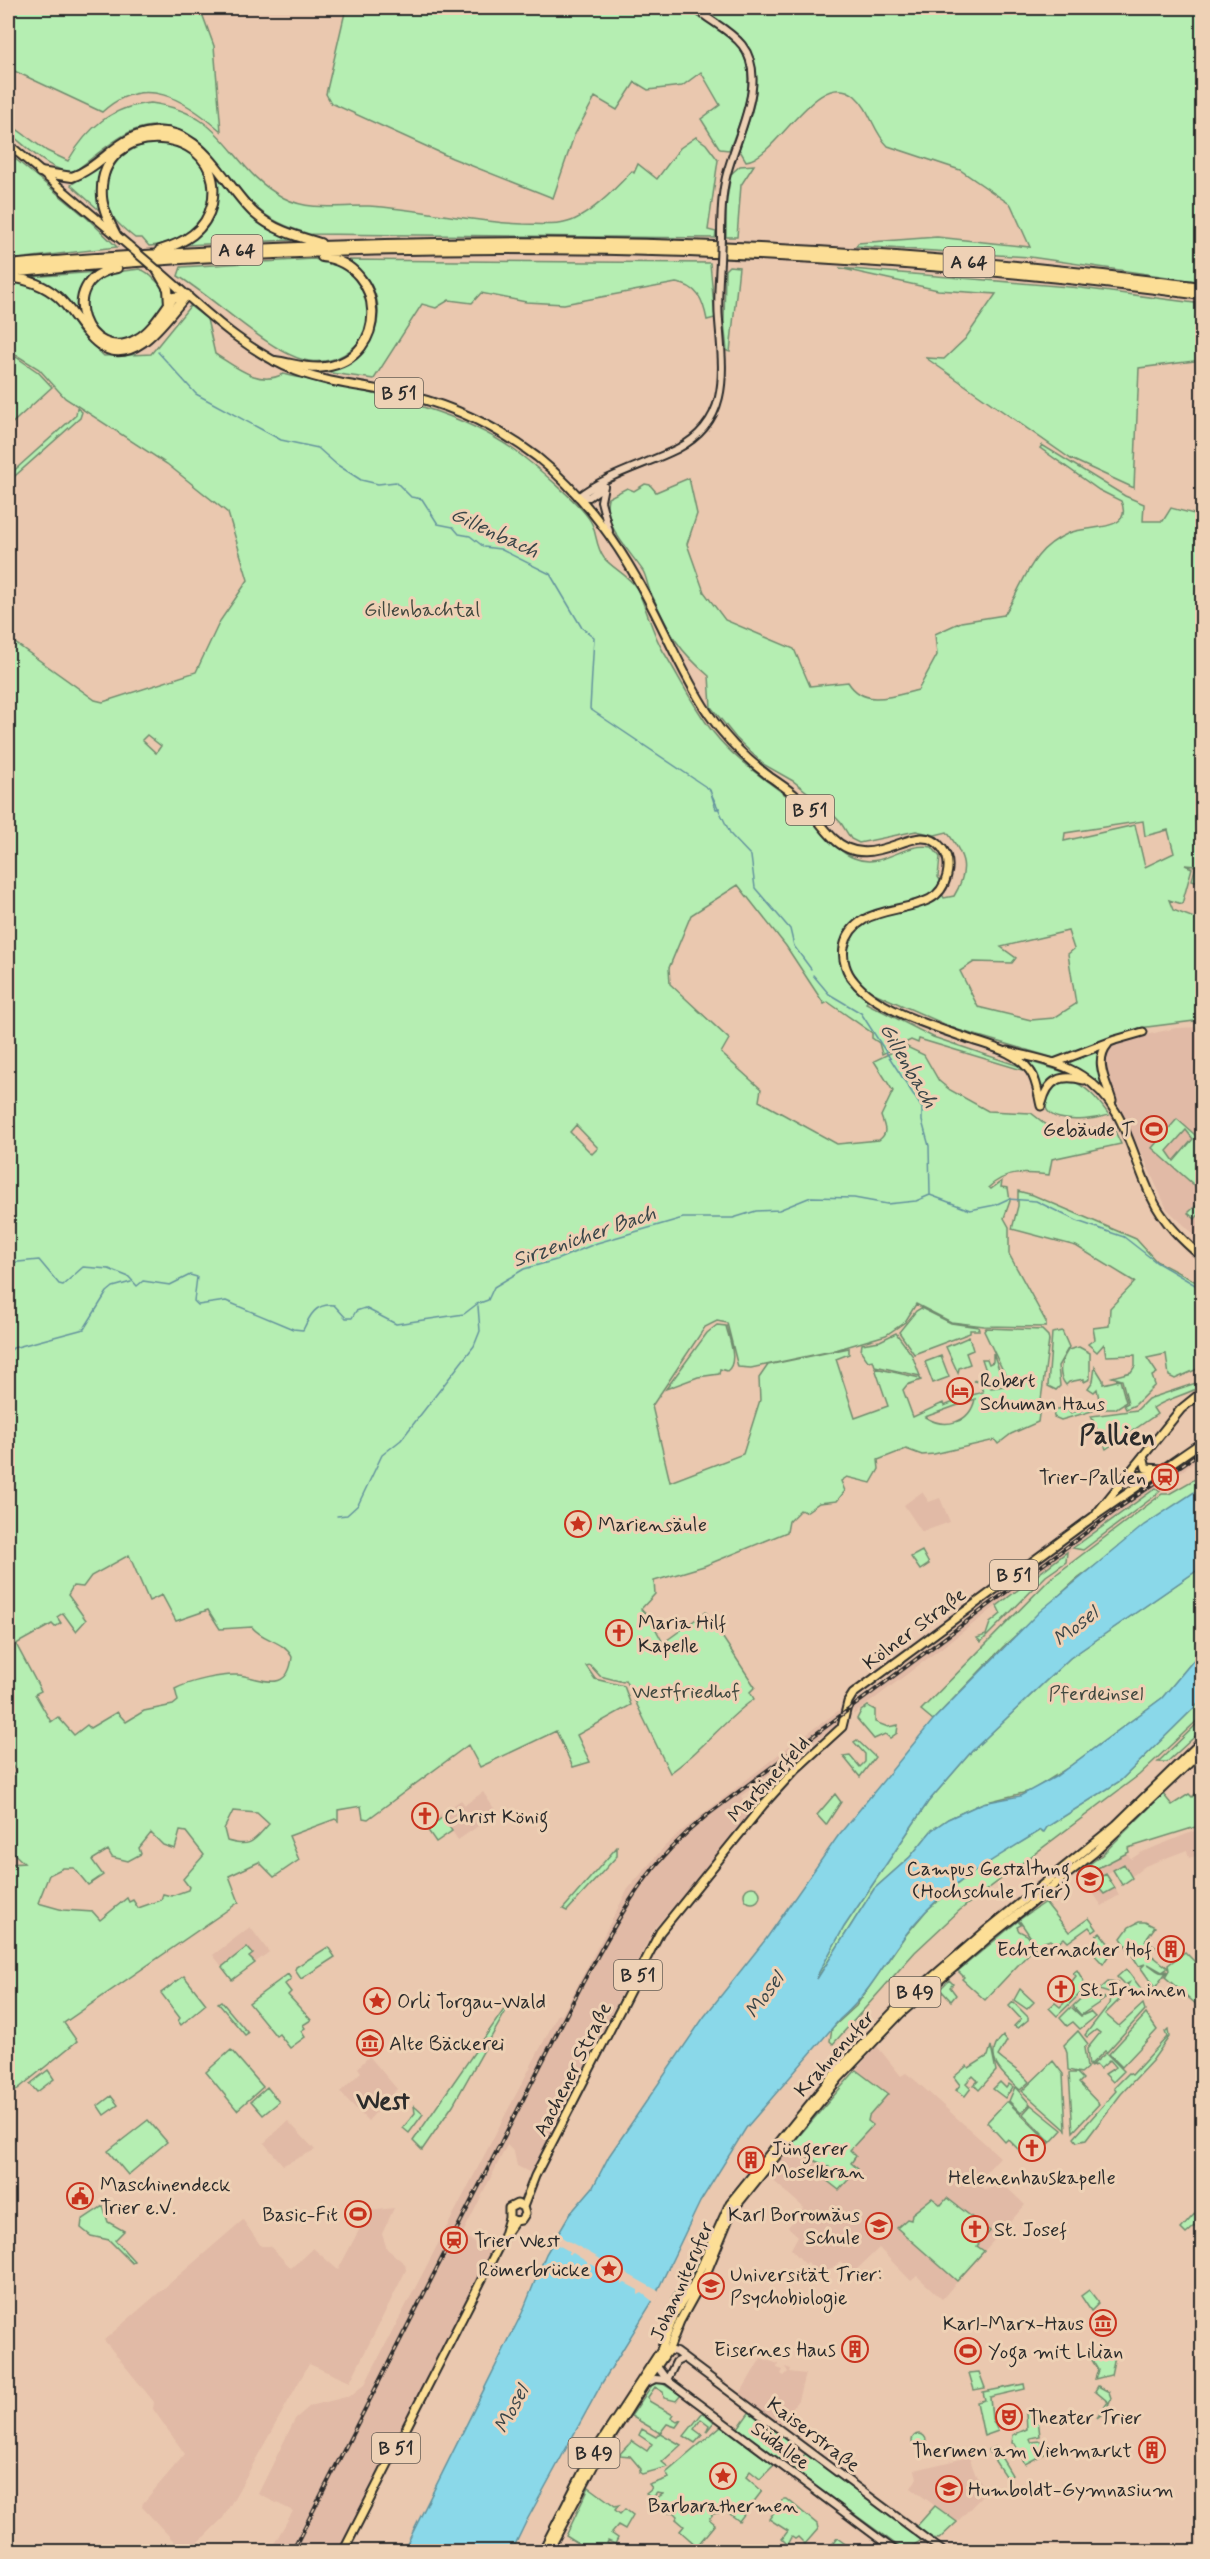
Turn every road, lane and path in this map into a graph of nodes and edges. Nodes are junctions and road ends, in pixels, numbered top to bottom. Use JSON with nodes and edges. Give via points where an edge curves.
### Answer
{"nodes":[{"id":1,"x":695,"y":8,"type":"edge"},
{"id":2,"x":8,"y":144,"type":"edge"},
{"id":3,"x":40,"y":172,"type":"junction"},
{"id":4,"x":116,"y":235,"type":"junction"},
{"id":5,"x":327,"y":245,"type":"junction"},
{"id":6,"x":147,"y":254,"type":"junction"},
{"id":7,"x":303,"y":254,"type":"junction"},
{"id":8,"x":8,"y":265,"type":"edge"},
{"id":9,"x":157,"y":266,"type":"junction"},
{"id":10,"x":8,"y":275,"type":"edge"},
{"id":11,"x":1203,"y":287,"type":"edge"},
{"id":12,"x":187,"y":295,"type":"junction"},
{"id":13,"x":1203,"y":295,"type":"edge"},
{"id":14,"x":169,"y":304,"type":"junction"},
{"id":15,"x":275,"y":361,"type":"junction"},
{"id":16,"x":546,"y":465,"type":"junction"},
{"id":17,"x":614,"y":477,"type":"junction"},
{"id":18,"x":604,"y":486,"type":"junction"},
{"id":19,"x":578,"y":497,"type":"junction"},
{"id":20,"x":609,"y":531,"type":"junction"},
{"id":21,"x":628,"y":562,"type":"junction"},
{"id":22,"x":1143,"y":1032,"type":"dead end"},
{"id":23,"x":1114,"y":1040,"type":"junction"},
{"id":24,"x":1000,"y":1049,"type":"junction"},
{"id":25,"x":1054,"y":1064,"type":"junction"},
{"id":26,"x":1091,"y":1082,"type":"junction"},
{"id":27,"x":1112,"y":1104,"type":"junction"},
{"id":28,"x":1203,"y":1257,"type":"edge"},
{"id":29,"x":1203,"y":1392,"type":"edge"},
{"id":30,"x":1192,"y":1399,"type":"junction"},
{"id":31,"x":1203,"y":1401,"type":"edge"},
{"id":32,"x":1203,"y":1442,"type":"edge"},
{"id":33,"x":1143,"y":1456,"type":"junction"},
{"id":34,"x":1164,"y":1468,"type":"junction"},
{"id":35,"x":1157,"y":1474,"type":"junction"},
{"id":36,"x":1127,"y":1476,"type":"junction"},
{"id":37,"x":1138,"y":1488,"type":"junction"},
{"id":38,"x":1094,"y":1517,"type":"junction"},
{"id":39,"x":847,"y":1707,"type":"joint"},
{"id":40,"x":1203,"y":1741,"type":"edge"},
{"id":41,"x":1203,"y":1751,"type":"edge"},
{"id":42,"x":707,"y":1873,"type":"joint"},
{"id":43,"x":757,"y":2176,"type":"junction"},
{"id":44,"x":521,"y":2206,"type":"junction"},
{"id":45,"x":512,"y":2219,"type":"junction"},
{"id":46,"x":715,"y":2243,"type":"junction"},
{"id":47,"x":661,"y":2349,"type":"junction"},
{"id":48,"x":669,"y":2349,"type":"junction"},
{"id":49,"x":684,"y":2358,"type":"junction"},
{"id":50,"x":654,"y":2359,"type":"junction"},
{"id":51,"x":656,"y":2367,"type":"junction"},
{"id":52,"x":667,"y":2380,"type":"junction"},
{"id":53,"x":643,"y":2386,"type":"junction"},
{"id":54,"x":343,"y":2552,"type":"edge"},
{"id":55,"x":542,"y":2552,"type":"edge"},
{"id":56,"x":548,"y":2552,"type":"edge"},
{"id":57,"x":897,"y":2552,"type":"edge"},
{"id":58,"x":944,"y":2552,"type":"edge"}],
"edges":[{"from":1,"to":17,"type":"main road","bridge":true,"via":[[741,44],[752,72],[749,105],[724,183],[718,320],[724,364],[722,387],[713,415],[703,430],[686,443]]},
{"from":2,"to":3,"type":"main road","number":"B 51"},
{"from":3,"to":4,"type":"main road","number":"B 51"},
{"from":3,"to":5,"type":"highway","via":[[72,177],[133,137],[146,132],[173,134],[194,143],[206,154],[242,200],[265,221],[290,234]]},
{"from":4,"to":6,"type":"highway","via":[[102,197],[110,163],[124,148],[146,138],[181,142],[207,170],[213,193],[209,211],[199,230],[180,244]]},
{"from":4,"to":9,"type":"main road","number":"B 51","bridge":true},
{"from":5,"to":6,"type":"highway","number":"A 64"},
{"from":5,"to":11,"type":"highway","number":"A 64","via":[[574,242],[735,247],[1011,265]]},
{"from":6,"to":8,"type":"highway","number":"A 64"},
{"from":7,"to":9,"type":"highway","number":"A 64"},
{"from":7,"to":13,"type":"highway","number":"A 64","via":[[709,253],[953,268]]},
{"from":7,"to":15,"type":"highway","via":[[337,260],[357,273],[367,286],[374,307],[370,332],[358,351],[337,364],[315,368]]},
{"from":9,"to":10,"type":"highway","number":"A 64"},
{"from":9,"to":12,"type":"main road","number":"B 51"},
{"from":9,"to":14,"type":"highway","via":[[168,289]]},
{"from":9,"to":14,"type":"highway","via":[[110,269],[96,276],[84,292],[82,314],[95,336],[122,344],[145,333]]},
{"from":10,"to":12,"type":"highway","via":[[47,288],[62,300],[91,339],[115,350],[144,342]]},
{"from":12,"to":14,"type":"highway","via":[[178,295]]},
{"from":12,"to":15,"type":"main road","number":"B 51","via":[[233,334]]},
{"from":15,"to":16,"type":"main road","number":"B 51","via":[[317,378],[402,394],[466,415],[506,436]]},
{"from":16,"to":19,"type":"main road","number":"B 51"},
{"from":16,"to":21,"type":"main road","number":"B 51"},
{"from":17,"to":18,"type":"main road"},
{"from":17,"to":19,"type":"main road"},
{"from":18,"to":19,"type":"main road","via":[[590,497]]},
{"from":18,"to":20,"type":"main road","via":[[601,501]]},
{"from":19,"to":20,"type":"main road","number":"B 51"},
{"from":20,"to":21,"type":"main road","number":"B 51"},
{"from":21,"to":24,"type":"main road","number":"B 51","via":[[688,680],[715,723],[750,761],[800,799],[835,840],[866,853],[913,838],[938,843],[946,854],[948,867],[941,888],[930,899],[862,921],[847,940],[845,965],[858,986],[881,1003]]},
{"from":22,"to":23,"type":"main road"},
{"from":23,"to":25,"type":"main road"},
{"from":23,"to":27,"type":"main road","via":[[1106,1046],[1101,1061]]},
{"from":24,"to":25,"type":"main road","number":"B 51"},
{"from":24,"to":26,"type":"main road","via":[[1018,1059],[1032,1074],[1041,1106],[1053,1080],[1066,1077]]},
{"from":25,"to":26,"type":"main road","number":"B 51"},
{"from":26,"to":27,"type":"main road","number":"B 51"},
{"from":27,"to":28,"type":"main road","number":"B 51","via":[[1153,1200],[1169,1224]]},
{"from":29,"to":30,"type":"main road","number":"B 51"},
{"from":30,"to":31,"type":"main road"},
{"from":30,"to":33,"type":"main road","number":"B 51"},
{"from":32,"to":34,"type":"main road"},
{"from":33,"to":34,"type":"main road","via":[[1147,1469]]},
{"from":33,"to":36,"type":"main road","number":"B 51"},
{"from":34,"to":35,"type":"main road"},
{"from":35,"to":36,"type":"main road"},
{"from":35,"to":37,"type":"main road"},
{"from":36,"to":37,"type":"main road","via":[[1128,1486]]},
{"from":36,"to":38,"type":"main road","number":"B 51"},
{"from":37,"to":38,"type":"main road"},
{"from":38,"to":39,"type":"main road","name":"Kölner Straße","number":"B 51","via":[[853,1694]]},
{"from":39,"to":42,"type":"main road","name":"Martinerfeld","number":"B 51","via":[[842,1727],[795,1770]]},
{"from":40,"to":43,"type":"main road","name":"Krahnenufer","number":"B 49","via":[[1138,1805],[988,1929],[868,2036],[764,2161]]},
{"from":41,"to":43,"type":"main road","name":"Krahnenufer","number":"B 49","via":[[1121,1829],[962,1960],[870,2043]]},
{"from":42,"to":44,"type":"main road","name":"Aachener Straße","number":"B 51","via":[[655,1941]]},
{"from":43,"to":46,"type":"main road","name":"Johanniterufer","number":"B 49","via":[[730,2203]]},
{"from":44,"to":45,"type":"main road","via":[[523,2217]]},
{"from":44,"to":45,"type":"main road","via":[[509,2208]]},
{"from":45,"to":54,"type":"main road","number":"B 51"},
{"from":46,"to":47,"type":"main road","name":"Johanniterufer","number":"B 49","via":[[675,2313]]},
{"from":46,"to":48,"type":"main road","name":"Johanniterufer","number":"B 49","via":[[706,2274]]},
{"from":47,"to":48,"type":"main road"},
{"from":47,"to":50,"type":"main road","name":"Johanniterufer","number":"B 49"},
{"from":48,"to":49,"type":"main road","name":"Kaiserstraße"},
{"from":48,"to":51,"type":"main road","name":"Johanniterufer","number":"B 49"},
{"from":49,"to":52,"type":"main road","via":[[676,2362]]},
{"from":49,"to":58,"type":"main road","name":"Kaiserstraße"},
{"from":50,"to":51,"type":"main road","name":"Südallee"},
{"from":50,"to":55,"type":"main road","number":"B 49","via":[[588,2462]]},
{"from":51,"to":52,"type":"main road","name":"Südallee"},
{"from":51,"to":53,"type":"main road","number":"B 49"},
{"from":52,"to":53,"type":"main road","via":[[655,2379]]},
{"from":52,"to":57,"type":"main road","name":"Südallee"},
{"from":53,"to":56,"type":"main road","number":"B 49","via":[[572,2501]]}]}
